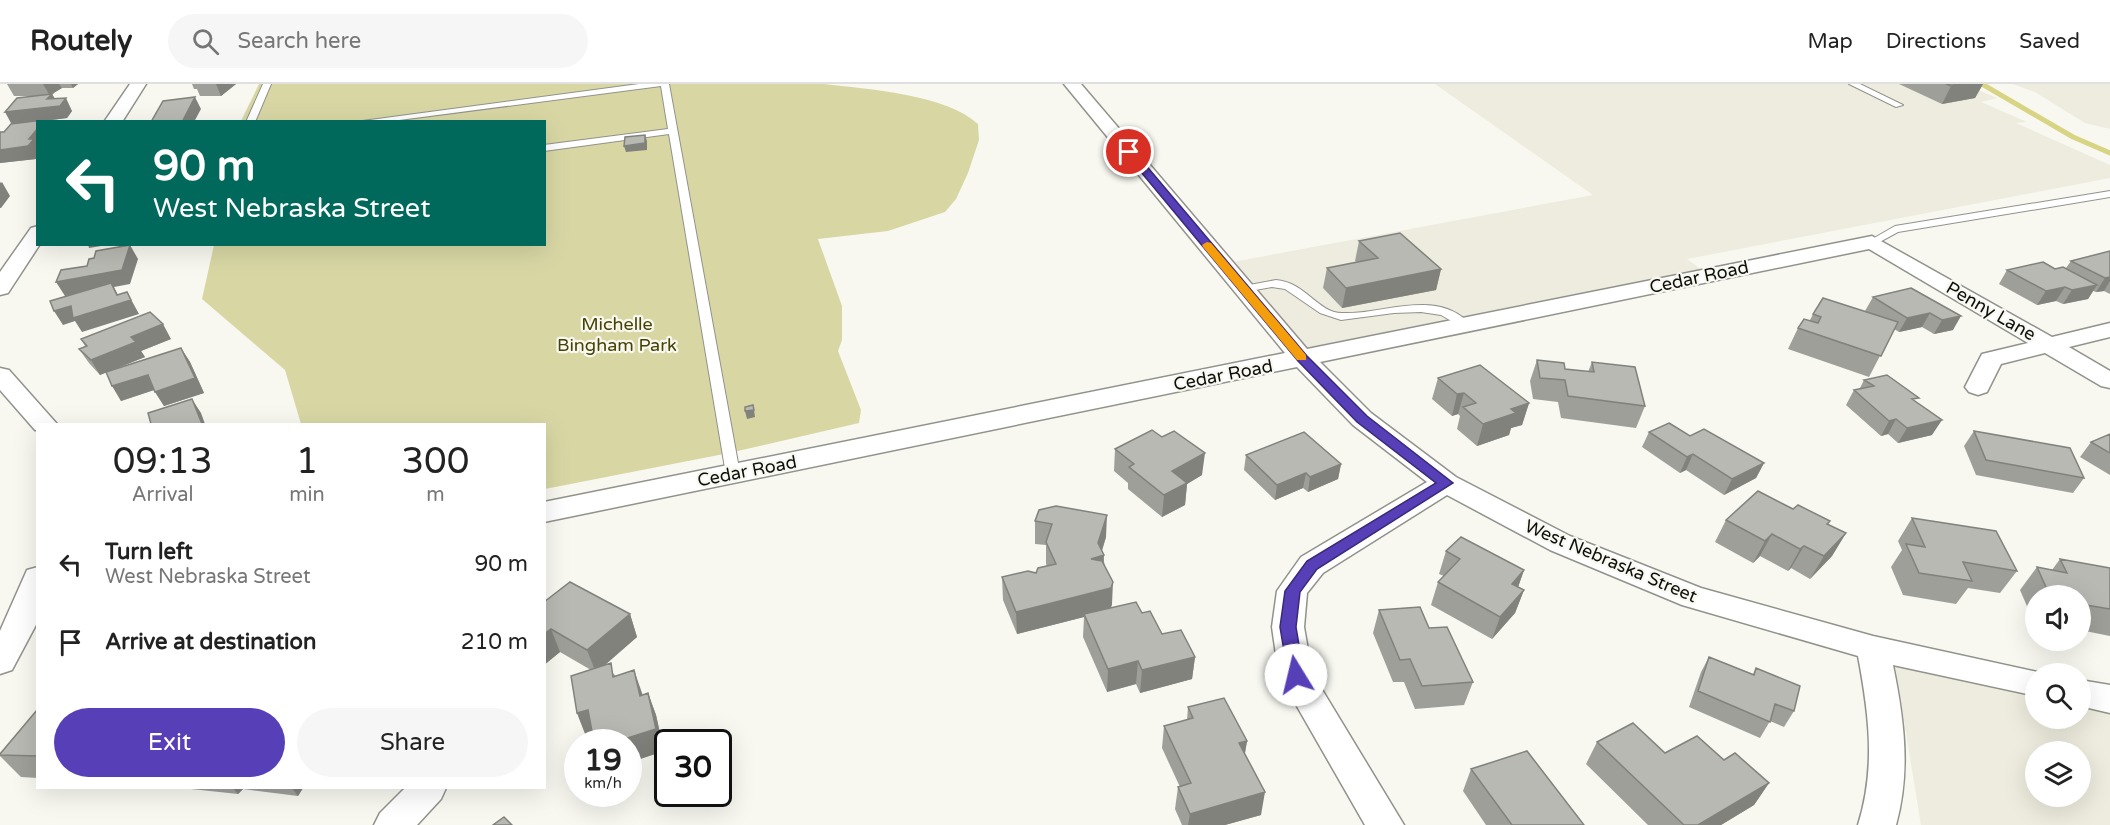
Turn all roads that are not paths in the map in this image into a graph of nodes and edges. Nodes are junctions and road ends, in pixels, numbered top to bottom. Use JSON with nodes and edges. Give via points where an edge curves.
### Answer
{"nodes":[{"id":1,"x":138,"y":84,"type":"edge"},
{"id":2,"x":278,"y":84,"type":"edge"},
{"id":3,"x":659,"y":84,"type":"edge"},
{"id":4,"x":665,"y":84,"type":"edge"},
{"id":5,"x":1072,"y":84,"type":"edge"},
{"id":6,"x":1853,"y":84,"type":"edge"},
{"id":7,"x":267,"y":85,"type":"edge"},
{"id":8,"x":1899,"y":105,"type":"dead end"},
{"id":9,"x":114,"y":120,"type":"edge"},
{"id":10,"x":251,"y":120,"type":"edge"},
{"id":11,"x":375,"y":120,"type":"edge"},
{"id":12,"x":673,"y":131,"type":"junction"},
{"id":13,"x":546,"y":148,"type":"edge"},
{"id":14,"x":2110,"y":194,"type":"edge"},
{"id":15,"x":36,"y":235,"type":"edge"},
{"id":16,"x":1872,"y":242,"type":"junction"},
{"id":17,"x":0,"y":288,"type":"edge"},
{"id":18,"x":1244,"y":289,"type":"junction"},
{"id":19,"x":1465,"y":325,"type":"junction"},
{"id":20,"x":2110,"y":330,"type":"edge"},
{"id":21,"x":2047,"y":344,"type":"junction"},
{"id":22,"x":1303,"y":359,"type":"junction"},
{"id":23,"x":0,"y":375,"type":"edge"},
{"id":24,"x":2110,"y":381,"type":"edge"},
{"id":25,"x":1978,"y":387,"type":"dead end"},
{"id":26,"x":43,"y":423,"type":"edge"},
{"id":27,"x":733,"y":474,"type":"junction"},
{"id":28,"x":1446,"y":483,"type":"junction"},
{"id":29,"x":546,"y":512,"type":"edge"},
{"id":30,"x":36,"y":583,"type":"edge"},
{"id":31,"x":20,"y":620,"type":"edge"},
{"id":32,"x":1873,"y":648,"type":"junction"},
{"id":33,"x":0,"y":661,"type":"edge"},
{"id":34,"x":2025,"y":681,"type":"edge"},
{"id":35,"x":2091,"y":695,"type":"edge"},
{"id":36,"x":2110,"y":699,"type":"edge"},
{"id":37,"x":427,"y":789,"type":"edge"},
{"id":38,"x":393,"y":825,"type":"edge"},
{"id":39,"x":1385,"y":825,"type":"edge"},
{"id":40,"x":1877,"y":825,"type":"edge"}],
"edges":[{"from":1,"to":9,"type":"street"},
{"from":2,"to":7,"type":"lane"},
{"from":3,"to":11,"type":"lane"},
{"from":4,"to":12,"type":"lane"},
{"from":5,"to":18,"type":"street","name":"West Nebraska Street"},
{"from":6,"to":8,"type":"lane"},
{"from":7,"to":10,"type":"lane"},
{"from":12,"to":13,"type":"lane"},
{"from":12,"to":27,"type":"lane"},
{"from":14,"to":16,"type":"lane","via":[[1895,229]]},
{"from":15,"to":17,"type":"street"},
{"from":16,"to":19,"type":"street","name":"Cedar Road"},
{"from":16,"to":21,"type":"street","name":"Penny Lane"},
{"from":18,"to":19,"type":"lane","via":[[1273,284],[1293,287],[1331,316],[1434,311]]},
{"from":18,"to":22,"type":"street","name":"West Nebraska Street"},
{"from":19,"to":22,"type":"street","name":"Cedar Road"},
{"from":20,"to":21,"type":"street"},
{"from":21,"to":24,"type":"street","name":"Penny Lane"},
{"from":21,"to":25,"type":"street","via":[[1992,359]]},
{"from":22,"to":27,"type":"street","name":"Cedar Road"},
{"from":22,"to":28,"type":"street","name":"West Nebraska Street","via":[[1362,419]]},
{"from":23,"to":26,"type":"street"},
{"from":27,"to":29,"type":"street","name":"Cedar Road"},
{"from":28,"to":32,"type":"street","name":"West Nebraska Street","via":[[1560,543],[1693,597]]},
{"from":28,"to":39,"type":"street","via":[[1312,565],[1293,591],[1288,627],[1296,675]]},
{"from":30,"to":31,"type":"street"},
{"from":31,"to":33,"type":"street"},
{"from":32,"to":34,"type":"street","name":"West Nebraska Street"},
{"from":32,"to":40,"type":"street","via":[[1887,721],[1884,806]]},
{"from":35,"to":36,"type":"street"},
{"from":37,"to":38,"type":"street"}]}
